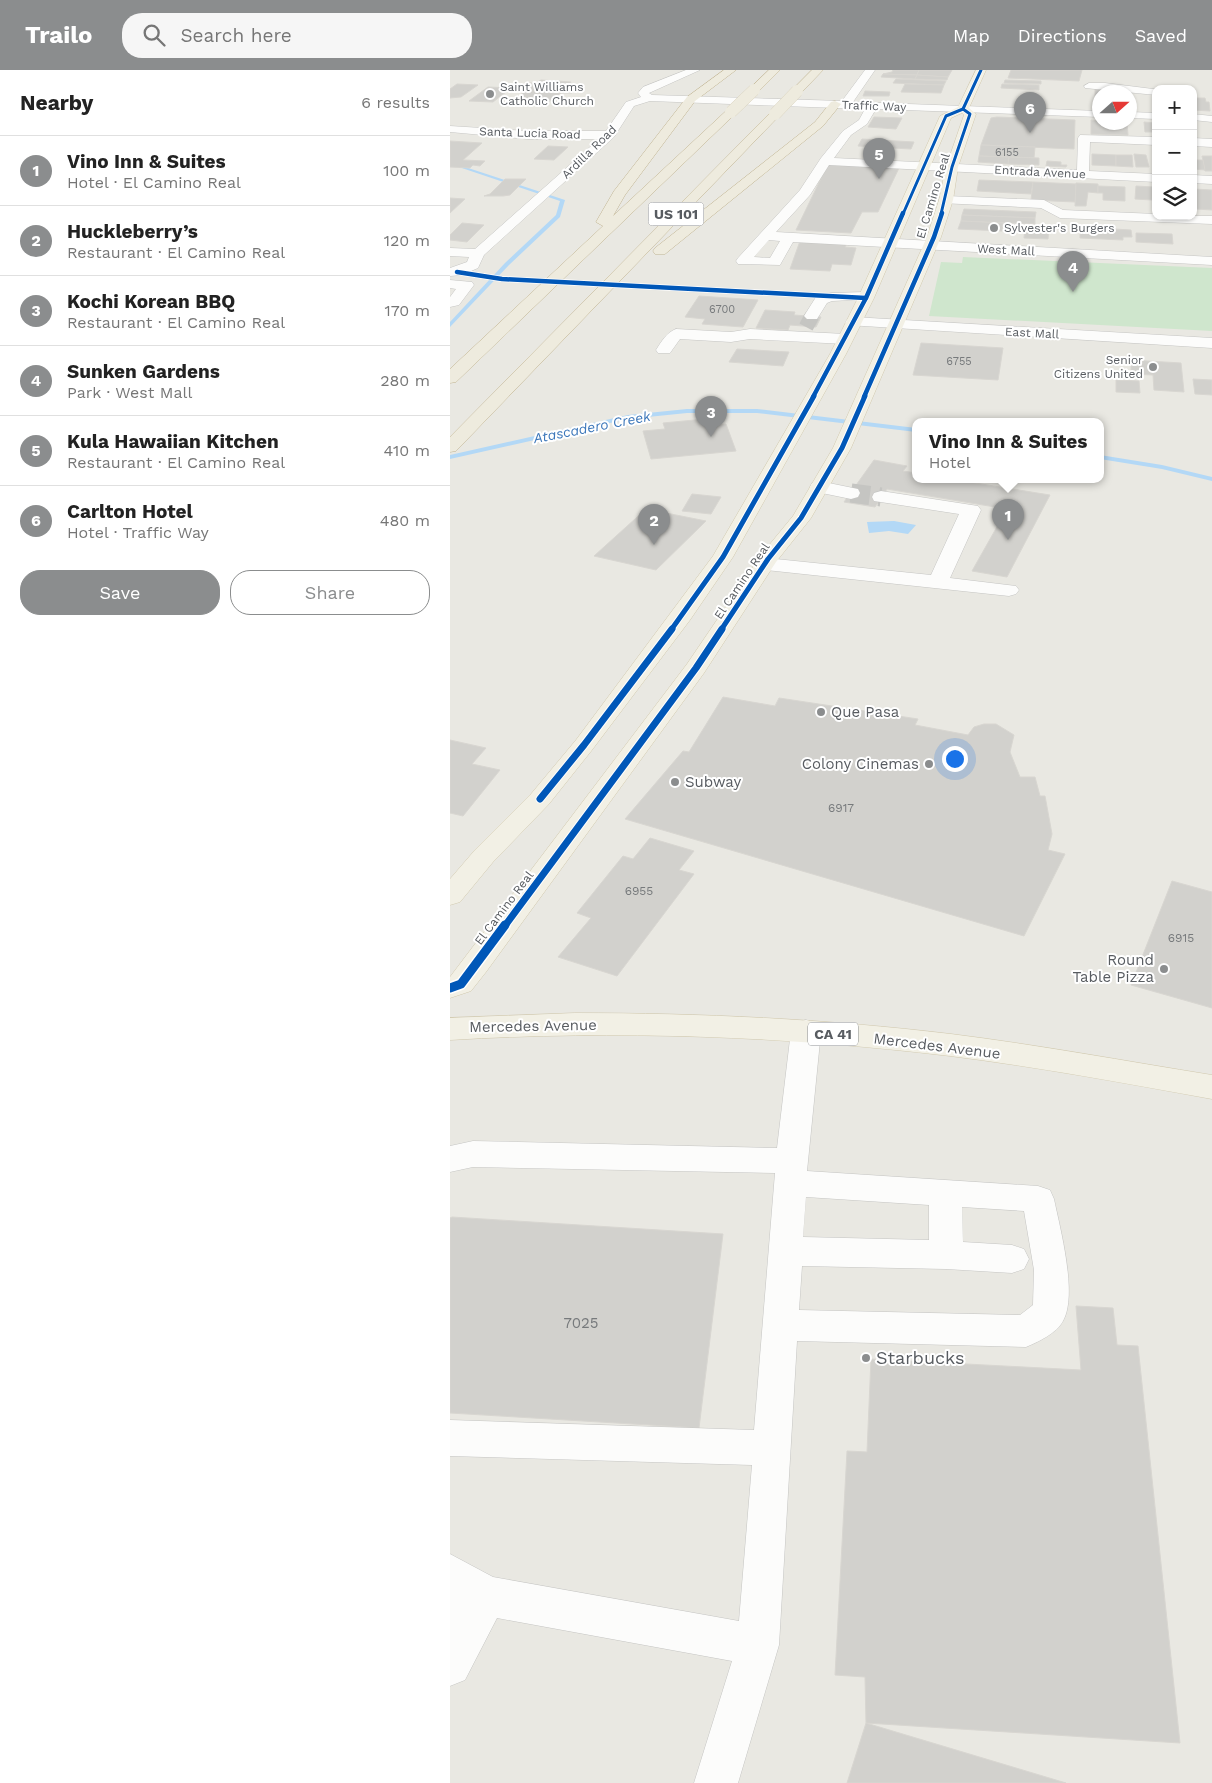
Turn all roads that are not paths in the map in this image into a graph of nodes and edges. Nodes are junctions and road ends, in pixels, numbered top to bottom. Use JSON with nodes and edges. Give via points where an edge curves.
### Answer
{"nodes":[{"id":1,"x":695,"y":70,"type":"edge"},
{"id":2,"x":731,"y":70,"type":"edge"},
{"id":3,"x":774,"y":70,"type":"edge"},
{"id":4,"x":818,"y":70,"type":"edge"},
{"id":5,"x":870,"y":70,"type":"edge"},
{"id":6,"x":981,"y":70,"type":"edge"},
{"id":7,"x":1135,"y":79,"type":"dead end"},
{"id":8,"x":1152,"y":91,"type":"edge"},
{"id":9,"x":1152,"y":93,"type":"edge"},
{"id":10,"x":1087,"y":96,"type":"junction"},
{"id":11,"x":649,"y":98,"type":"junction"},
{"id":12,"x":691,"y":99,"type":"junction"},
{"id":13,"x":1092,"y":103,"type":"edge"},
{"id":14,"x":840,"y":104,"type":"junction"},
{"id":15,"x":873,"y":106,"type":"junction"},
{"id":16,"x":963,"y":109,"type":"junction"},
{"id":17,"x":1137,"y":115,"type":"edge"},
{"id":18,"x":1152,"y":116,"type":"edge"},
{"id":19,"x":450,"y":129,"type":"edge"},
{"id":20,"x":610,"y":135,"type":"junction"},
{"id":21,"x":1152,"y":141,"type":"edge"},
{"id":22,"x":1197,"y":142,"type":"edge"},
{"id":23,"x":1212,"y":143,"type":"edge"},
{"id":24,"x":904,"y":156,"type":"dead end"},
{"id":25,"x":828,"y":157,"type":"junction"},
{"id":26,"x":924,"y":166,"type":"junction"},
{"id":27,"x":952,"y":167,"type":"junction"},
{"id":28,"x":1083,"y":175,"type":"junction"},
{"id":29,"x":1152,"y":178,"type":"edge"},
{"id":30,"x":1197,"y":179,"type":"edge"},
{"id":31,"x":1212,"y":180,"type":"edge"},
{"id":32,"x":946,"y":200,"type":"junction"},
{"id":33,"x":1212,"y":220,"type":"edge"},
{"id":34,"x":765,"y":236,"type":"junction"},
{"id":35,"x":789,"y":237,"type":"junction"},
{"id":36,"x":890,"y":243,"type":"junction"},
{"id":37,"x":589,"y":246,"type":"junction"},
{"id":38,"x":930,"y":246,"type":"junction"},
{"id":39,"x":450,"y":252,"type":"edge"},
{"id":40,"x":478,"y":253,"type":"junction"},
{"id":41,"x":1212,"y":261,"type":"edge"},
{"id":42,"x":450,"y":272,"type":"edge"},
{"id":43,"x":450,"y":284,"type":"edge"},
{"id":44,"x":867,"y":296,"type":"junction"},
{"id":45,"x":450,"y":302,"type":"edge"},
{"id":46,"x":578,"y":315,"type":"junction"},
{"id":47,"x":853,"y":322,"type":"junction"},
{"id":48,"x":810,"y":325,"type":"junction"},
{"id":49,"x":896,"y":325,"type":"junction"},
{"id":50,"x":731,"y":338,"type":"junction"},
{"id":51,"x":845,"y":339,"type":"junction"},
{"id":52,"x":1212,"y":343,"type":"edge"},
{"id":53,"x":664,"y":350,"type":"dead end"},
{"id":54,"x":838,"y":354,"type":"junction"},
{"id":55,"x":450,"y":378,"type":"edge"},
{"id":56,"x":450,"y":447,"type":"edge"},
{"id":57,"x":819,"y":488,"type":"junction"},
{"id":58,"x":851,"y":493,"type":"tunnel mouth"},
{"id":59,"x":881,"y":497,"type":"tunnel mouth"},
{"id":60,"x":766,"y":564,"type":"junction"},
{"id":61,"x":938,"y":582,"type":"junction"},
{"id":62,"x":1009,"y":590,"type":"dead end"},
{"id":63,"x":450,"y":896,"type":"edge"},
{"id":64,"x":450,"y":988,"type":"edge"},
{"id":65,"x":450,"y":1029,"type":"edge"},
{"id":66,"x":806,"y":1031,"type":"junction"},
{"id":67,"x":1212,"y":1088,"type":"edge"},
{"id":68,"x":450,"y":1159,"type":"edge"},
{"id":69,"x":791,"y":1172,"type":"junction"},
{"id":70,"x":945,"y":1193,"type":"junction"},
{"id":71,"x":786,"y":1251,"type":"junction"},
{"id":72,"x":946,"y":1255,"type":"junction"},
{"id":73,"x":1012,"y":1259,"type":"dead end"},
{"id":74,"x":780,"y":1325,"type":"junction"},
{"id":75,"x":450,"y":1438,"type":"edge"},
{"id":76,"x":772,"y":1448,"type":"junction"},
{"id":77,"x":450,"y":1574,"type":"edge"},
{"id":78,"x":471,"y":1606,"type":"edge"},
{"id":79,"x":758,"y":1645,"type":"junction"},
{"id":80,"x":450,"y":1666,"type":"edge"},
{"id":81,"x":716,"y":1783,"type":"edge"}],
"edges":[{"from":1,"to":11,"type":"street","via":[[647,89],[643,93]]},
{"from":2,"to":12,"type":"highway"},
{"from":3,"to":37,"type":"highway","number":"US 101","bridge":true},
{"from":4,"to":46,"type":"highway","number":"US 101","bridge":true},
{"from":5,"to":14,"type":"street"},
{"from":6,"to":16,"type":"main road"},
{"from":7,"to":8,"type":"street"},
{"from":9,"to":10,"type":"street","via":[[1107,85]]},
{"from":10,"to":13,"type":"street","name":"Traffic Way"},
{"from":10,"to":16,"type":"street","name":"Traffic Way"},
{"from":11,"to":12,"type":"street","name":"Traffic Way"},
{"from":11,"to":20,"type":"street","name":"Ardilla Road","via":[[630,104]]},
{"from":12,"to":14,"type":"street","name":"Traffic Way"},
{"from":12,"to":37,"type":"highway","via":[[618,194]]},
{"from":14,"to":15,"type":"street","name":"Traffic Way"},
{"from":14,"to":46,"type":"highway"},
{"from":15,"to":16,"type":"street","name":"Traffic Way"},
{"from":15,"to":25,"type":"street","via":[[863,122],[847,132]]},
{"from":16,"to":26,"type":"main road","name":"El Camino Real","via":[[946,116]]},
{"from":16,"to":27,"type":"main road","name":"El Camino Real","via":[[970,117]]},
{"from":17,"to":18,"type":"street"},
{"from":19,"to":20,"type":"street","name":"Santa Lucia Road","via":[[513,134]]},
{"from":20,"to":40,"type":"street","name":"Ardilla Road"},
{"from":21,"to":28,"type":"street","via":[[1084,138]]},
{"from":22,"to":23,"type":"street"},
{"from":24,"to":25,"type":"street"},
{"from":25,"to":26,"type":"street","name":"Entrada Avenue"},
{"from":25,"to":34,"type":"street","via":[[805,192]]},
{"from":26,"to":27,"type":"street","name":"Entrada Avenue"},
{"from":26,"to":36,"type":"main road","name":"El Camino Real"},
{"from":27,"to":28,"type":"street","name":"Entrada Avenue"},
{"from":27,"to":32,"type":"main road","name":"El Camino Real"},
{"from":28,"to":29,"type":"street","name":"Entrada Avenue"},
{"from":30,"to":31,"type":"street"},
{"from":32,"to":33,"type":"street","via":[[1044,204],[1060,214]]},
{"from":32,"to":38,"type":"main road","name":"El Camino Real"},
{"from":34,"to":35,"type":"street","name":"West Mall"},
{"from":34,"to":35,"type":"street","via":[[743,261],[774,262]]},
{"from":35,"to":36,"type":"street","name":"West Mall"},
{"from":36,"to":38,"type":"street","name":"West Mall"},
{"from":36,"to":44,"type":"main road","name":"El Camino Real"},
{"from":37,"to":55,"type":"highway","number":"US 101"},
{"from":38,"to":41,"type":"street","name":"West Mall"},
{"from":38,"to":49,"type":"main road","name":"El Camino Real"},
{"from":39,"to":40,"type":"street"},
{"from":40,"to":42,"type":"street","name":"Ardilla Road","via":[[473,265]]},
{"from":43,"to":45,"type":"street","via":[[467,285],[454,302]]},
{"from":44,"to":47,"type":"main road","name":"El Camino Real"},
{"from":44,"to":48,"type":"street","via":[[821,300]]},
{"from":46,"to":56,"type":"highway","number":"US 101"},
{"from":47,"to":49,"type":"street","name":"East Mall"},
{"from":47,"to":51,"type":"main road","name":"El Camino Real"},
{"from":48,"to":50,"type":"street"},
{"from":48,"to":51,"type":"street"},
{"from":49,"to":52,"type":"street","name":"East Mall"},
{"from":49,"to":57,"type":"main road","name":"El Camino Real","via":[[853,422]]},
{"from":50,"to":53,"type":"street","via":[[676,334]]},
{"from":50,"to":54,"type":"street","via":[[740,344]]},
{"from":51,"to":54,"type":"main road","name":"El Camino Real"},
{"from":54,"to":63,"type":"main road","name":"El Camino Real","via":[[723,557],[672,630],[546,791]]},
{"from":57,"to":58,"type":"street"},
{"from":57,"to":60,"type":"main road","name":"El Camino Real"},
{"from":59,"to":61,"type":"street","via":[[971,510]]},
{"from":60,"to":61,"type":"street"},
{"from":60,"to":64,"type":"main road","name":"El Camino Real","via":[[696,668],[482,957],[461,984]]},
{"from":61,"to":62,"type":"street"},
{"from":65,"to":66,"type":"main road","name":"Mercedes Avenue","number":"CA 41","via":[[660,1024]]},
{"from":66,"to":67,"type":"main road","name":"Mercedes Avenue","number":"CA 41","via":[[950,1045]]},
{"from":66,"to":69,"type":"street"},
{"from":68,"to":69,"type":"street","via":[[473,1154]]},
{"from":69,"to":70,"type":"street"},
{"from":69,"to":71,"type":"street"},
{"from":70,"to":72,"type":"street"},
{"from":70,"to":74,"type":"street","via":[[1038,1199],[1051,1270],[1050,1312],[1026,1330]]},
{"from":71,"to":72,"type":"street"},
{"from":71,"to":74,"type":"street"},
{"from":72,"to":73,"type":"street"},
{"from":74,"to":76,"type":"street"},
{"from":75,"to":76,"type":"street"},
{"from":76,"to":79,"type":"street"},
{"from":77,"to":78,"type":"street"},
{"from":78,"to":79,"type":"street"},
{"from":78,"to":80,"type":"street"},
{"from":79,"to":81,"type":"street"}]}
